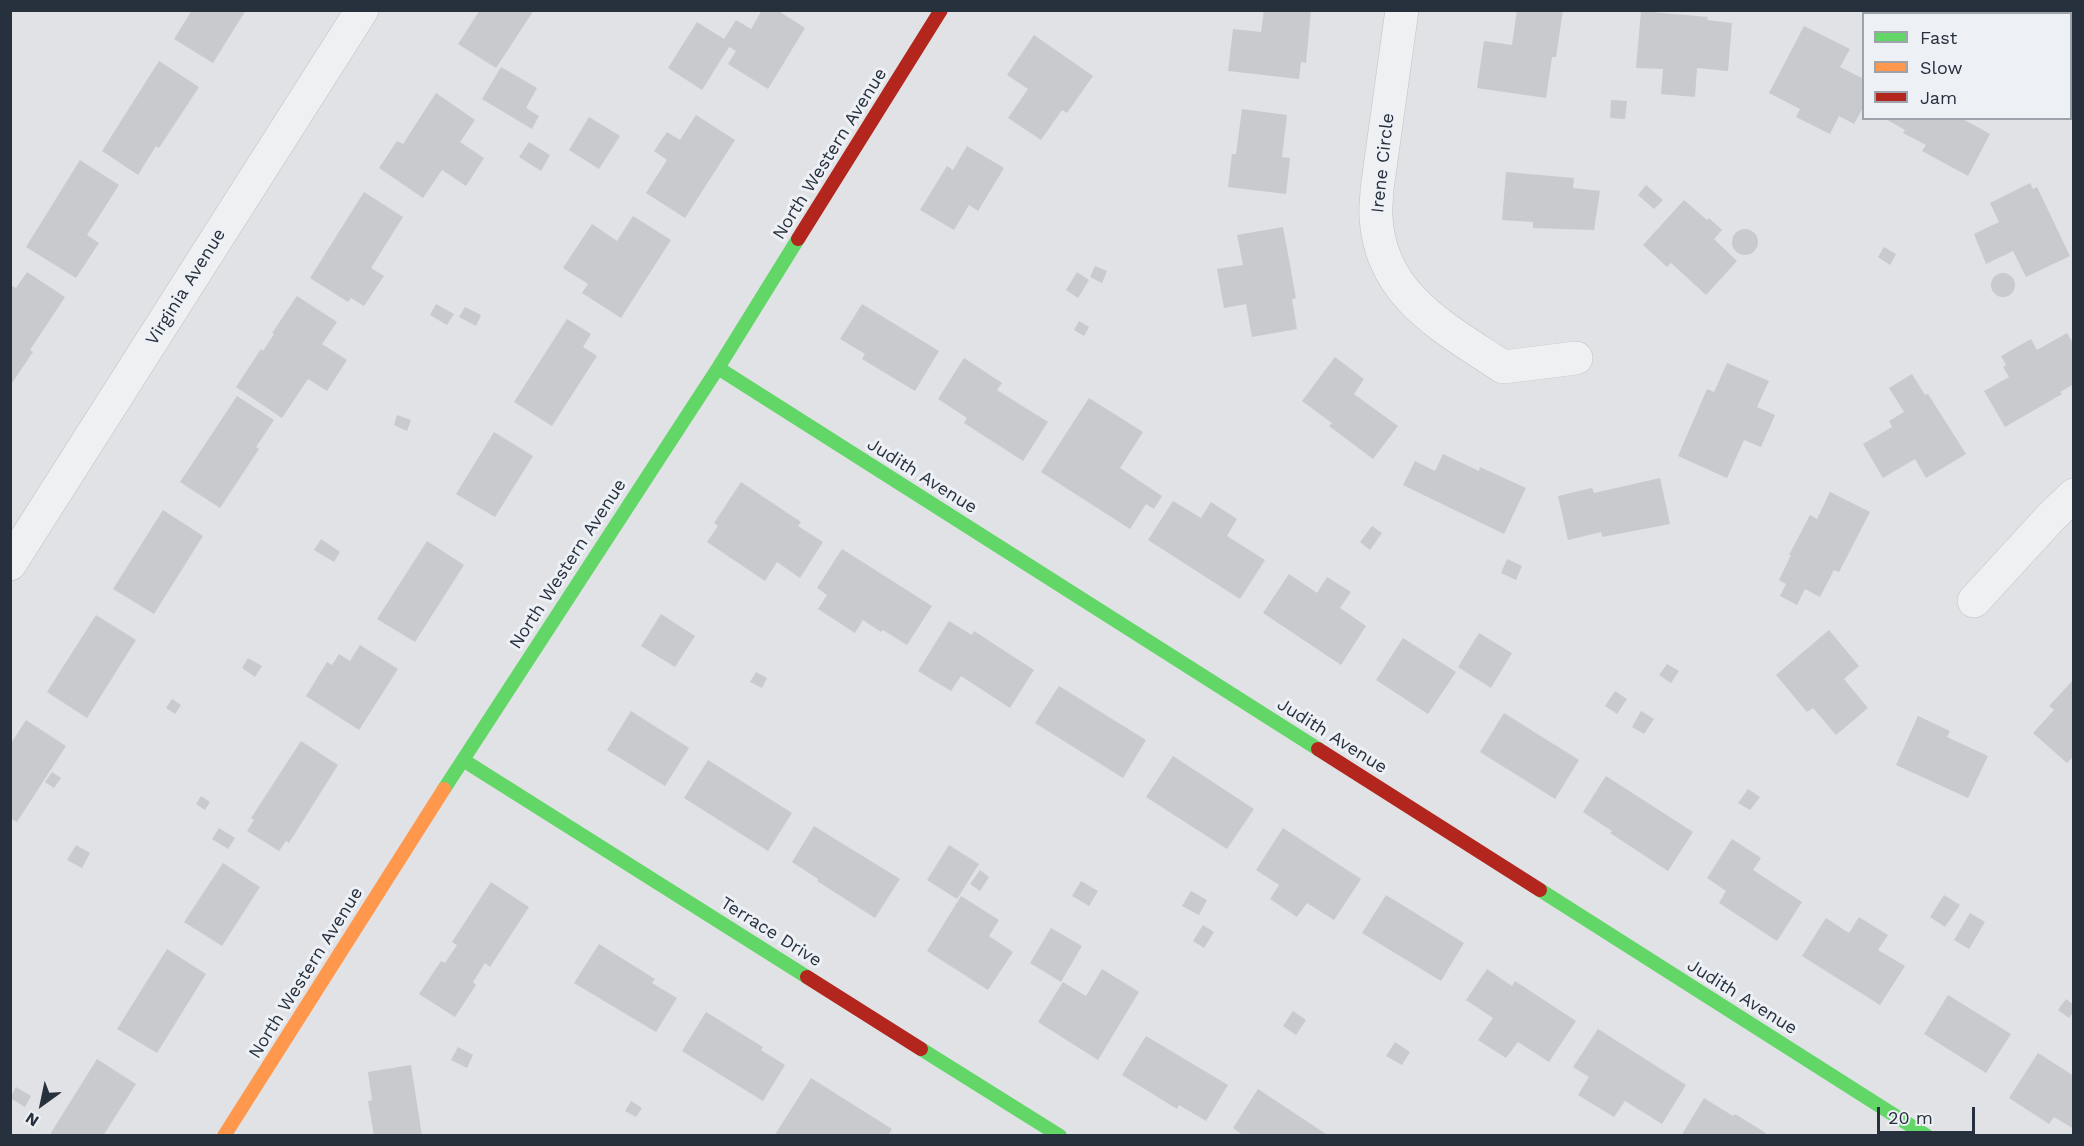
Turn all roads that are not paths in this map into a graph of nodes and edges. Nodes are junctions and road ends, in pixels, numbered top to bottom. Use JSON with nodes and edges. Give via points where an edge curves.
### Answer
{"nodes":[{"id":1,"x":362,"y":10,"type":"edge"},
{"id":2,"x":941,"y":10,"type":"edge"},
{"id":3,"x":1402,"y":10,"type":"edge"},
{"id":4,"x":1576,"y":358,"type":"dead end"},
{"id":5,"x":717,"y":368,"type":"junction"},
{"id":6,"x":2073,"y":495,"type":"edge"},
{"id":7,"x":10,"y":564,"type":"edge"},
{"id":8,"x":1974,"y":601,"type":"dead end"},
{"id":9,"x":463,"y":760,"type":"junction"},
{"id":10,"x":224,"y":1136,"type":"edge"},
{"id":11,"x":1060,"y":1136,"type":"edge"},
{"id":12,"x":1927,"y":1136,"type":"edge"}],
"edges":[{"from":1,"to":7,"type":"street","name":"Virginia Avenue"},
{"from":2,"to":5,"type":"street","name":"North Western Avenue"},
{"from":3,"to":4,"type":"street","name":"Irene Circle","via":[[1376,218],[1382,251],[1395,279],[1416,306],[1503,367]]},
{"from":5,"to":9,"type":"street","name":"North Western Avenue"},
{"from":5,"to":12,"type":"street","name":"Judith Avenue"},
{"from":6,"to":8,"type":"street"},
{"from":9,"to":10,"type":"street","name":"North Western Avenue"},
{"from":9,"to":11,"type":"street","name":"Terrace Drive"}]}
